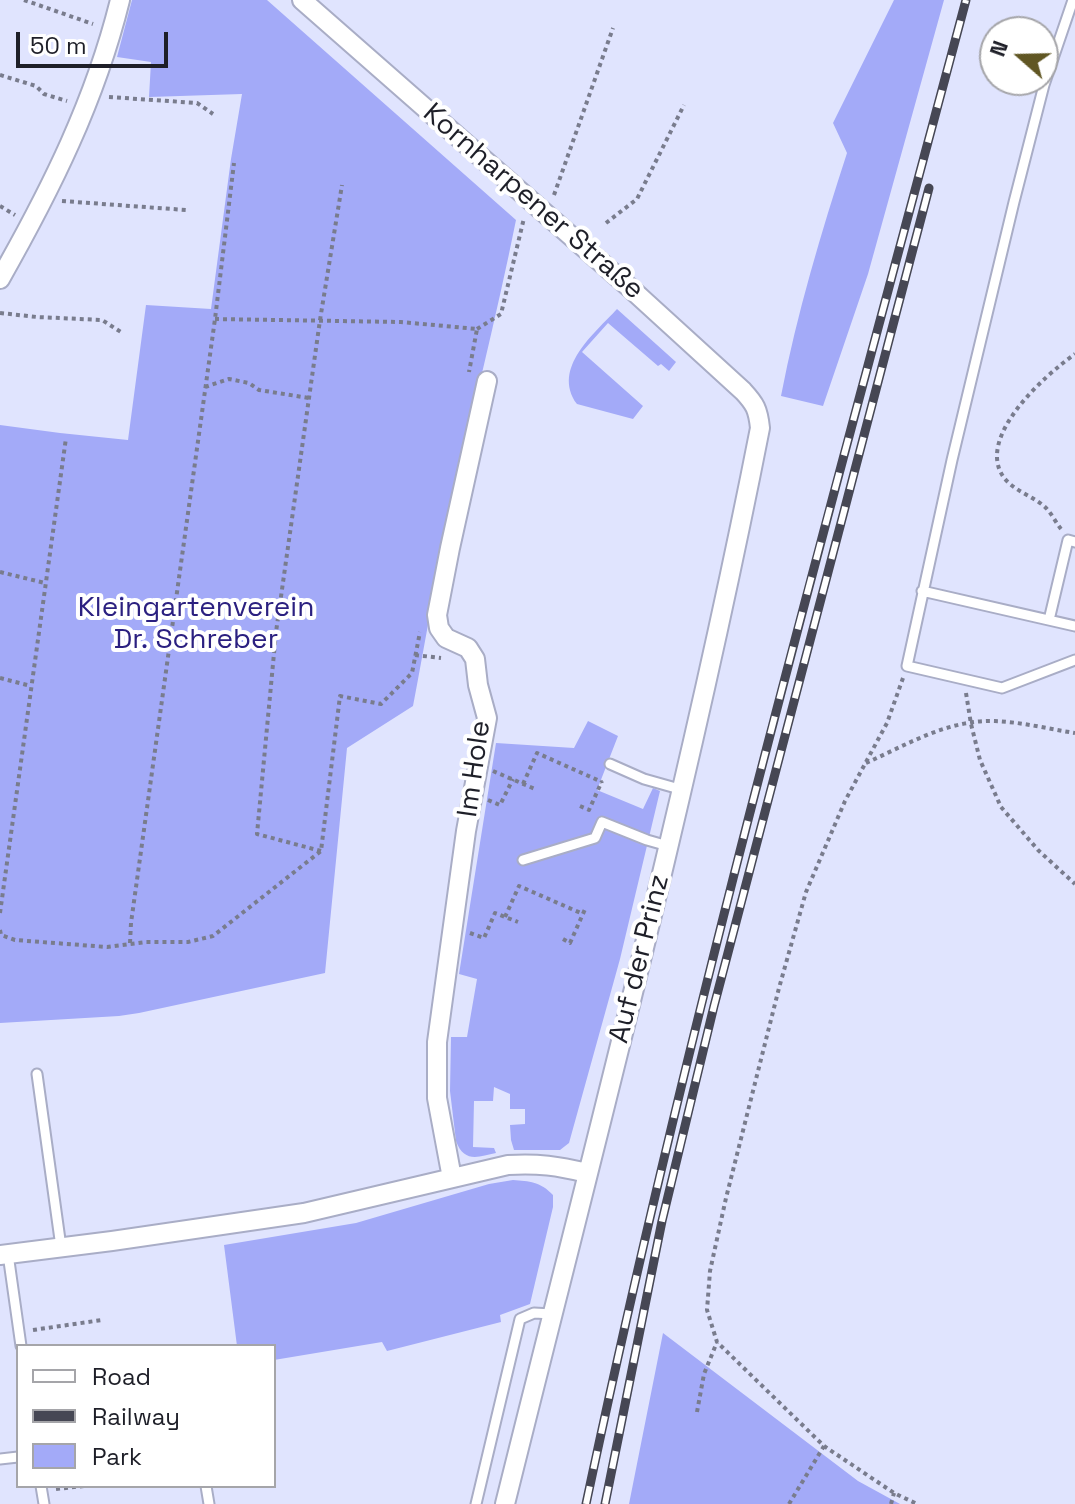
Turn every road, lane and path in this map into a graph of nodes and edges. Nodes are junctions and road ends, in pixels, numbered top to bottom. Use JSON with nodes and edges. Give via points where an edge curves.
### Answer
{"nodes":[{"id":1,"x":24,"y":0,"type":"edge"},
{"id":2,"x":120,"y":0,"type":"edge"},
{"id":3,"x":302,"y":0,"type":"edge"},
{"id":4,"x":1073,"y":0,"type":"edge"},
{"id":5,"x":613,"y":28,"type":"dead end"},
{"id":6,"x":112,"y":30,"type":"junction"},
{"id":7,"x":0,"y":75,"type":"edge"},
{"id":8,"x":88,"y":101,"type":"junction"},
{"id":9,"x":684,"y":105,"type":"dead end"},
{"id":10,"x":213,"y":114,"type":"dead end"},
{"id":11,"x":234,"y":163,"type":"dead end"},
{"id":12,"x":342,"y":185,"type":"dead end"},
{"id":13,"x":44,"y":201,"type":"junction"},
{"id":14,"x":540,"y":208,"type":"junction"},
{"id":15,"x":186,"y":210,"type":"dead end"},
{"id":16,"x":606,"y":223,"type":"dead end"},
{"id":17,"x":0,"y":279,"type":"edge"},
{"id":18,"x":0,"y":313,"type":"edge"},
{"id":19,"x":215,"y":319,"type":"junction"},
{"id":20,"x":320,"y":320,"type":"junction"},
{"id":21,"x":477,"y":329,"type":"junction"},
{"id":22,"x":121,"y":332,"type":"dead end"},
{"id":23,"x":1075,"y":354,"type":"edge"},
{"id":24,"x":468,"y":377,"type":"dead end"},
{"id":25,"x":487,"y":381,"type":"dead end"},
{"id":26,"x":205,"y":387,"type":"junction"},
{"id":27,"x":309,"y":398,"type":"junction"},
{"id":28,"x":758,"y":410,"type":"joint"},
{"id":29,"x":66,"y":438,"type":"dead end"},
{"id":30,"x":1071,"y":541,"type":"edge"},
{"id":31,"x":0,"y":572,"type":"edge"},
{"id":32,"x":45,"y":583,"type":"junction"},
{"id":33,"x":922,"y":591,"type":"junction"},
{"id":34,"x":1049,"y":620,"type":"junction"},
{"id":35,"x":421,"y":624,"type":"dead end"},
{"id":36,"x":1075,"y":626,"type":"edge"},
{"id":37,"x":415,"y":655,"type":"junction"},
{"id":38,"x":443,"y":658,"type":"dead end"},
{"id":39,"x":1075,"y":660,"type":"edge"},
{"id":40,"x":907,"y":666,"type":"junction"},
{"id":41,"x":0,"y":678,"type":"edge"},
{"id":42,"x":964,"y":679,"type":"junction"},
{"id":43,"x":31,"y":686,"type":"junction"},
{"id":44,"x":971,"y":724,"type":"junction"},
{"id":45,"x":1075,"y":733,"type":"edge"},
{"id":46,"x":866,"y":763,"type":"junction"},
{"id":47,"x":610,"y":764,"type":"joint"},
{"id":48,"x":495,"y":772,"type":"dead end"},
{"id":49,"x":513,"y":779,"type":"junction"},
{"id":50,"x":602,"y":782,"type":"junction"},
{"id":51,"x":523,"y":784,"type":"junction"},
{"id":52,"x":535,"y":789,"type":"dead end"},
{"id":53,"x":683,"y":790,"type":"junction"},
{"id":54,"x":474,"y":794,"type":"junction"},
{"id":55,"x":580,"y":806,"type":"dead end"},
{"id":56,"x":668,"y":846,"type":"junction"},
{"id":57,"x":321,"y":851,"type":"junction"},
{"id":58,"x":523,"y":860,"type":"dead end"},
{"id":59,"x":1075,"y":884,"type":"edge"},
{"id":60,"x":586,"y":907,"type":"dead end"},
{"id":61,"x":0,"y":913,"type":"edge"},
{"id":62,"x":583,"y":914,"type":"junction"},
{"id":63,"x":505,"y":917,"type":"junction"},
{"id":64,"x":518,"y":922,"type":"dead end"},
{"id":65,"x":453,"y":925,"type":"junction"},
{"id":66,"x":0,"y":930,"type":"edge"},
{"id":67,"x":563,"y":939,"type":"dead end"},
{"id":68,"x":130,"y":943,"type":"junction"},
{"id":69,"x":37,"y":1074,"type":"dead end"},
{"id":70,"x":587,"y":1173,"type":"junction"},
{"id":71,"x":452,"y":1178,"type":"junction"},
{"id":72,"x":61,"y":1247,"type":"junction"},
{"id":73,"x":4,"y":1254,"type":"edge"},
{"id":74,"x":552,"y":1314,"type":"junction"},
{"id":75,"x":102,"y":1320,"type":"dead end"},
{"id":76,"x":19,"y":1332,"type":"junction"},
{"id":77,"x":717,"y":1342,"type":"junction"},
{"id":78,"x":21,"y":1344,"type":"edge"},
{"id":79,"x":697,"y":1412,"type":"dead end"},
{"id":80,"x":824,"y":1446,"type":"junction"},
{"id":81,"x":41,"y":1489,"type":"edge"},
{"id":82,"x":894,"y":1493,"type":"junction"},
{"id":83,"x":44,"y":1504,"type":"edge"},
{"id":84,"x":476,"y":1504,"type":"edge"},
{"id":85,"x":505,"y":1504,"type":"edge"},
{"id":86,"x":789,"y":1504,"type":"edge"},
{"id":87,"x":891,"y":1504,"type":"edge"},
{"id":88,"x":917,"y":1504,"type":"edge"}],
"edges":[{"from":1,"to":6,"type":"path"},
{"from":2,"to":6,"type":"street"},
{"from":3,"to":14,"type":"street","name":"Kornharpener Straße"},
{"from":4,"to":33,"type":"lane","via":[[1044,85],[1014,202]]},
{"from":5,"to":14,"type":"path"},
{"from":6,"to":8,"type":"street"},
{"from":7,"to":8,"type":"path","via":[[36,86],[44,94]]},
{"from":8,"to":10,"type":"path","via":[[197,103]]},
{"from":8,"to":13,"type":"street"},
{"from":9,"to":16,"type":"path","via":[[637,199]]},
{"from":11,"to":19,"type":"path"},
{"from":12,"to":20,"type":"path"},
{"from":13,"to":15,"type":"path"},
{"from":13,"to":17,"type":"street"},
{"from":14,"to":21,"type":"path","via":[[524,219],[501,314]]},
{"from":14,"to":28,"type":"street","name":"Kornharpener Straße"},
{"from":18,"to":22,"type":"path","via":[[102,320]]},
{"from":19,"to":20,"type":"path"},
{"from":19,"to":26,"type":"path"},
{"from":20,"to":21,"type":"path"},
{"from":20,"to":27,"type":"path"},
{"from":21,"to":24,"type":"path"},
{"from":23,"to":30,"type":"path","via":[[1016,409],[999,441],[997,466],[1007,481],[1046,508]]},
{"from":25,"to":54,"type":"street","name":"Im Hole","via":[[437,615],[446,638],[468,648],[475,659],[487,718]]},
{"from":26,"to":27,"type":"path","via":[[229,379]]},
{"from":26,"to":68,"type":"path"},
{"from":27,"to":57,"type":"path","via":[[276,632],[257,834]]},
{"from":28,"to":53,"type":"street","name":"Auf der Prinz","via":[[760,428]]},
{"from":29,"to":32,"type":"path"},
{"from":30,"to":34,"type":"lane"},
{"from":31,"to":32,"type":"path"},
{"from":32,"to":43,"type":"path"},
{"from":33,"to":34,"type":"lane"},
{"from":33,"to":40,"type":"lane"},
{"from":34,"to":36,"type":"lane"},
{"from":35,"to":37,"type":"path"},
{"from":37,"to":38,"type":"path"},
{"from":37,"to":57,"type":"path","via":[[412,673],[381,704],[340,696]]},
{"from":39,"to":42,"type":"lane","via":[[1002,688]]},
{"from":40,"to":42,"type":"lane"},
{"from":40,"to":46,"type":"path"},
{"from":41,"to":43,"type":"path"},
{"from":42,"to":44,"type":"path"},
{"from":43,"to":61,"type":"path"},
{"from":44,"to":45,"type":"path","via":[[994,721]]},
{"from":44,"to":46,"type":"path","via":[[941,729]]},
{"from":44,"to":59,"type":"path","via":[[1001,807]]},
{"from":46,"to":77,"type":"path","via":[[806,892],[779,988],[710,1271],[707,1310]]},
{"from":47,"to":50,"type":"path"},
{"from":47,"to":53,"type":"lane"},
{"from":48,"to":49,"type":"path"},
{"from":49,"to":51,"type":"path"},
{"from":49,"to":54,"type":"path","via":[[500,805]]},
{"from":50,"to":51,"type":"path","via":[[537,753]]},
{"from":50,"to":55,"type":"path","via":[[589,810]]},
{"from":51,"to":52,"type":"path"},
{"from":53,"to":56,"type":"street","name":"Auf der Prinz"},
{"from":54,"to":65,"type":"street","name":"Im Hole"},
{"from":56,"to":58,"type":"lane","via":[[602,822],[595,838]]},
{"from":56,"to":70,"type":"street","name":"Auf der Prinz"},
{"from":57,"to":68,"type":"path","via":[[213,936]]},
{"from":60,"to":62,"type":"path"},
{"from":62,"to":63,"type":"path","via":[[519,886]]},
{"from":62,"to":67,"type":"path","via":[[570,943]]},
{"from":63,"to":64,"type":"path"},
{"from":63,"to":65,"type":"path","via":[[495,913],[484,938]]},
{"from":65,"to":71,"type":"street","name":"Im Hole","via":[[436,1067]]},
{"from":66,"to":68,"type":"path","via":[[15,940],[107,947]]},
{"from":69,"to":72,"type":"lane"},
{"from":70,"to":71,"type":"street","via":[[529,1164]]},
{"from":70,"to":74,"type":"street","name":"Auf der Prinz"},
{"from":71,"to":72,"type":"street","via":[[304,1213]]},
{"from":72,"to":73,"type":"street"},
{"from":73,"to":76,"type":"lane"},
{"from":74,"to":84,"type":"lane","via":[[520,1319]]},
{"from":74,"to":85,"type":"street","name":"Auf der Prinz"},
{"from":75,"to":76,"type":"path"},
{"from":76,"to":78,"type":"lane"},
{"from":77,"to":79,"type":"path"},
{"from":77,"to":80,"type":"path"},
{"from":80,"to":82,"type":"path"},
{"from":80,"to":86,"type":"path"},
{"from":81,"to":83,"type":"lane"},
{"from":82,"to":87,"type":"path"},
{"from":82,"to":88,"type":"path"}]}
